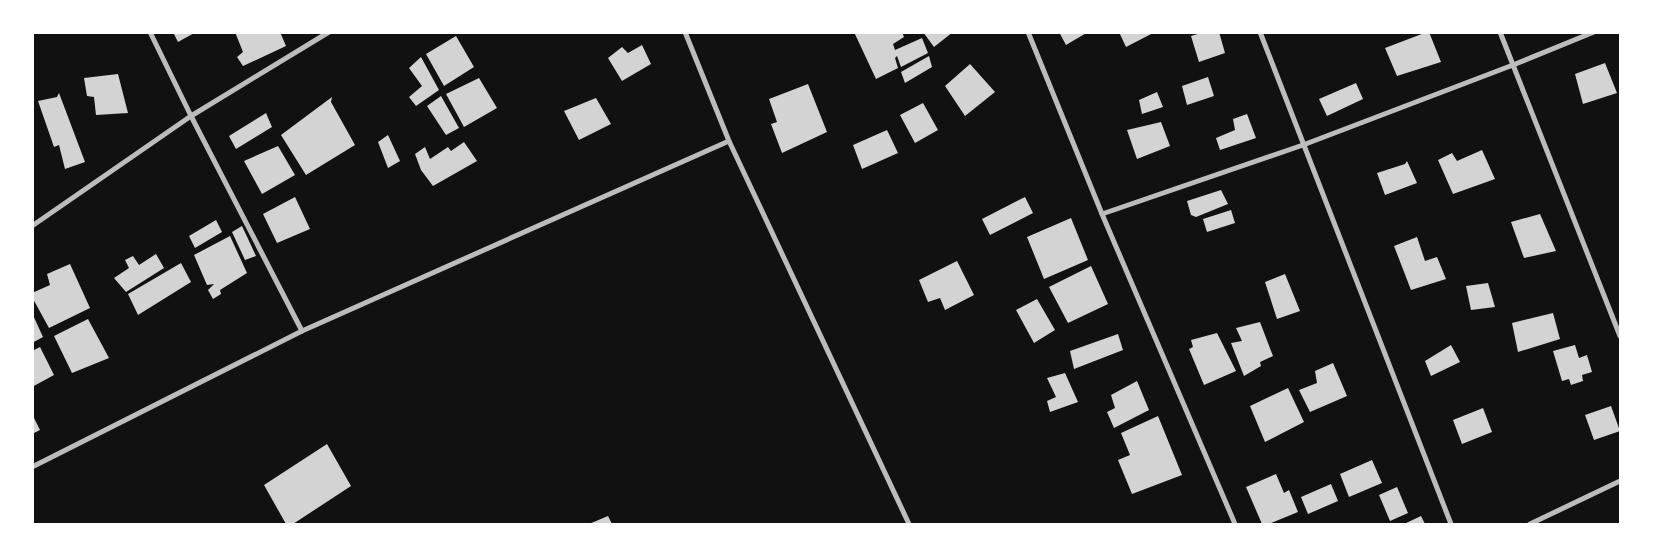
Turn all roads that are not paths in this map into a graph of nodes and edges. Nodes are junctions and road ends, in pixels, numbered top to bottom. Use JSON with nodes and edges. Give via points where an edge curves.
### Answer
{"nodes":[{"id":1,"x":150,"y":32,"type":"edge"},
{"id":2,"x":329,"y":32,"type":"edge"},
{"id":3,"x":685,"y":32,"type":"edge"},
{"id":4,"x":1028,"y":32,"type":"edge"},
{"id":5,"x":1260,"y":32,"type":"edge"},
{"id":6,"x":1500,"y":32,"type":"edge"},
{"id":7,"x":1594,"y":32,"type":"edge"},
{"id":8,"x":1513,"y":65,"type":"junction"},
{"id":9,"x":191,"y":116,"type":"junction"},
{"id":10,"x":729,"y":141,"type":"junction"},
{"id":11,"x":1303,"y":145,"type":"junction"},
{"id":12,"x":1102,"y":214,"type":"junction"},
{"id":13,"x":32,"y":226,"type":"edge"},
{"id":14,"x":302,"y":331,"type":"junction"},
{"id":15,"x":1620,"y":336,"type":"edge"},
{"id":16,"x":32,"y":467,"type":"edge"},
{"id":17,"x":1620,"y":481,"type":"edge"},
{"id":18,"x":909,"y":524,"type":"edge"},
{"id":19,"x":1235,"y":524,"type":"edge"},
{"id":20,"x":1451,"y":524,"type":"edge"},
{"id":21,"x":1530,"y":524,"type":"edge"}],
"edges":[{"from":1,"to":9,"type":"street"},
{"from":2,"to":9,"type":"street"},
{"from":3,"to":10,"type":"street"},
{"from":4,"to":12,"type":"street"},
{"from":5,"to":11,"type":"street"},
{"from":6,"to":8,"type":"street"},
{"from":7,"to":8,"type":"street"},
{"from":8,"to":11,"type":"street"},
{"from":8,"to":15,"type":"street"},
{"from":9,"to":13,"type":"street"},
{"from":9,"to":14,"type":"street"},
{"from":10,"to":14,"type":"street"},
{"from":10,"to":18,"type":"street"},
{"from":11,"to":12,"type":"street"},
{"from":11,"to":20,"type":"street"},
{"from":12,"to":19,"type":"street"},
{"from":14,"to":16,"type":"street"},
{"from":17,"to":21,"type":"street"}]}
